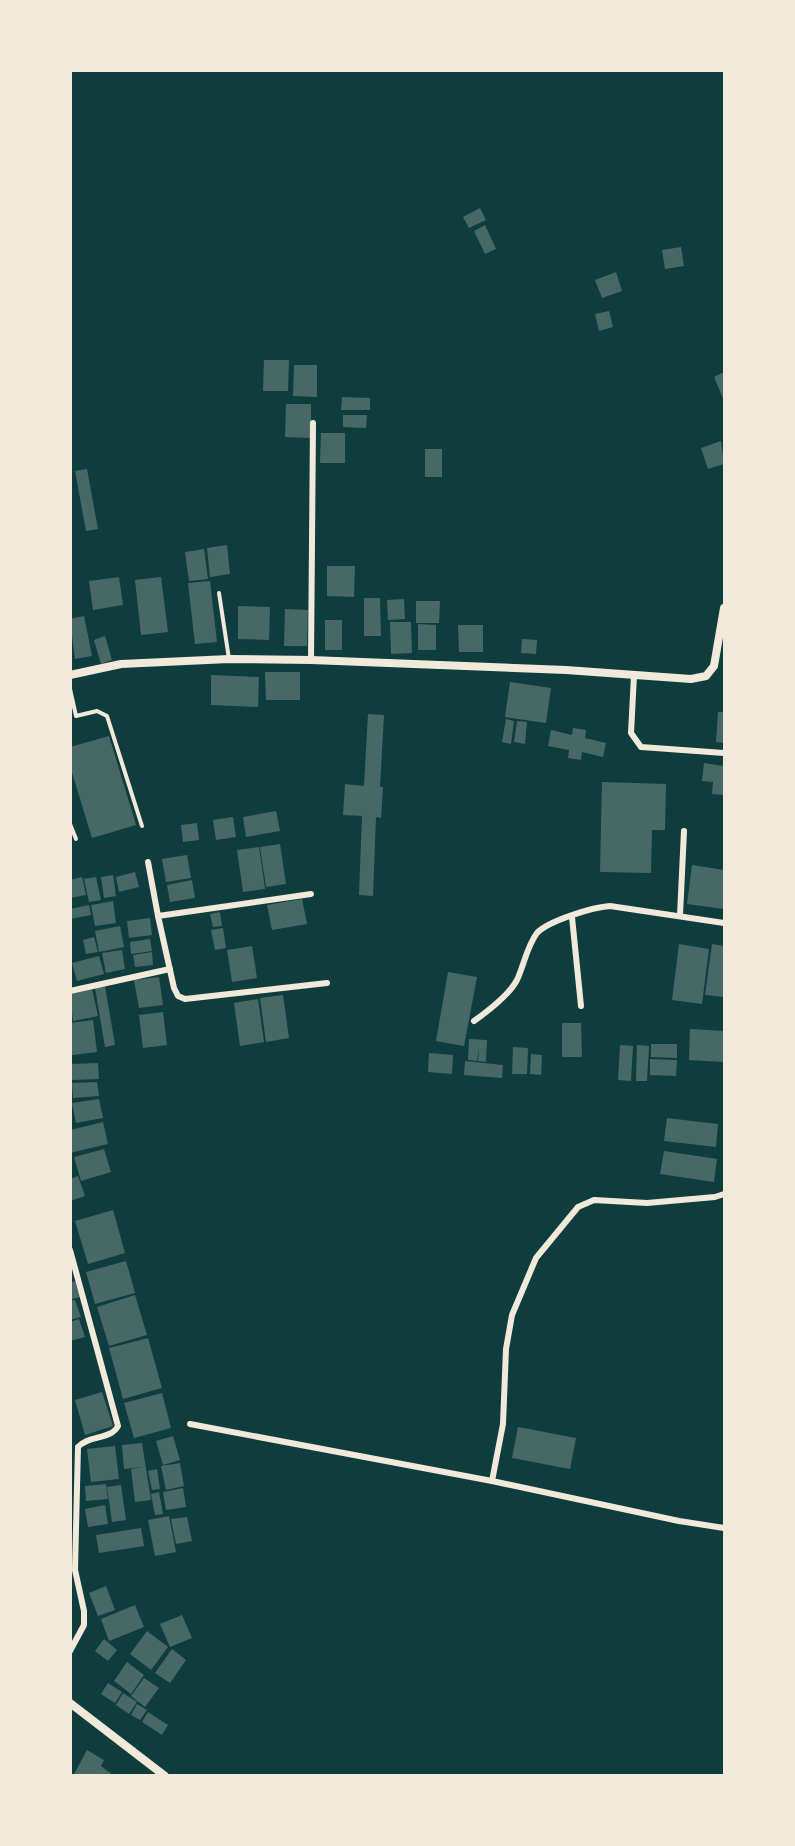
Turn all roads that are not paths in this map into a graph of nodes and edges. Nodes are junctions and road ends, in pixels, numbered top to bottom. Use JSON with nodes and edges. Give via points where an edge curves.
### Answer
{"nodes":[{"id":1,"x":313,"y":423,"type":"dead end"},
{"id":2,"x":219,"y":593,"type":"dead end"},
{"id":3,"x":724,"y":608,"type":"edge"},
{"id":4,"x":229,"y":659,"type":"junction"},
{"id":5,"x":311,"y":660,"type":"junction"},
{"id":6,"x":70,"y":675,"type":"edge"},
{"id":7,"x":634,"y":675,"type":"junction"},
{"id":8,"x":70,"y":689,"type":"edge"},
{"id":9,"x":76,"y":716,"type":"junction"},
{"id":10,"x":70,"y":718,"type":"edge"},
{"id":11,"x":724,"y":753,"type":"edge"},
{"id":12,"x":70,"y":824,"type":"edge"},
{"id":13,"x":142,"y":826,"type":"dead end"},
{"id":14,"x":684,"y":831,"type":"dead end"},
{"id":15,"x":76,"y":840,"type":"dead end"},
{"id":16,"x":148,"y":862,"type":"dead end"},
{"id":17,"x":311,"y":894,"type":"dead end"},
{"id":18,"x":680,"y":915,"type":"junction"},
{"id":19,"x":158,"y":916,"type":"junction"},
{"id":20,"x":572,"y":917,"type":"junction"},
{"id":21,"x":724,"y":923,"type":"edge"},
{"id":22,"x":170,"y":969,"type":"junction"},
{"id":23,"x":327,"y":983,"type":"dead end"},
{"id":24,"x":70,"y":991,"type":"edge"},
{"id":25,"x":581,"y":1006,"type":"dead end"},
{"id":26,"x":474,"y":1021,"type":"dead end"},
{"id":27,"x":724,"y":1194,"type":"edge"},
{"id":28,"x":70,"y":1250,"type":"edge"},
{"id":29,"x":190,"y":1424,"type":"dead end"},
{"id":30,"x":492,"y":1481,"type":"junction"},
{"id":31,"x":724,"y":1528,"type":"edge"},
{"id":32,"x":70,"y":1651,"type":"edge"},
{"id":33,"x":70,"y":1703,"type":"edge"},
{"id":34,"x":165,"y":1776,"type":"edge"}],
"edges":[{"from":1,"to":5,"type":"street"},
{"from":2,"to":4,"type":"lane"},
{"from":3,"to":7,"type":"street","via":[[714,666],[706,675],[691,679]]},
{"from":4,"to":5,"type":"street"},
{"from":4,"to":6,"type":"street","via":[[121,664]]},
{"from":5,"to":7,"type":"street"},
{"from":7,"to":11,"type":"street","via":[[631,734],[641,747]]},
{"from":8,"to":9,"type":"lane"},
{"from":9,"to":10,"type":"lane"},
{"from":9,"to":13,"type":"lane","via":[[97,711],[107,716]]},
{"from":12,"to":15,"type":"lane"},
{"from":14,"to":18,"type":"street"},
{"from":16,"to":19,"type":"street"},
{"from":17,"to":19,"type":"street"},
{"from":18,"to":20,"type":"street","via":[[609,906]]},
{"from":18,"to":21,"type":"street"},
{"from":19,"to":22,"type":"street"},
{"from":20,"to":25,"type":"street"},
{"from":20,"to":26,"type":"street","via":[[545,926],[536,934],[516,982]]},
{"from":22,"to":23,"type":"street","via":[[174,988],[185,999]]},
{"from":22,"to":24,"type":"street"},
{"from":27,"to":30,"type":"street","via":[[647,1203],[594,1200],[578,1207],[536,1258],[512,1316],[506,1349],[503,1424]]},
{"from":28,"to":32,"type":"street","via":[[118,1426],[114,1432],[78,1447],[75,1570],[84,1625]]},
{"from":29,"to":30,"type":"street"},
{"from":30,"to":31,"type":"street"},
{"from":33,"to":34,"type":"street"}]}
